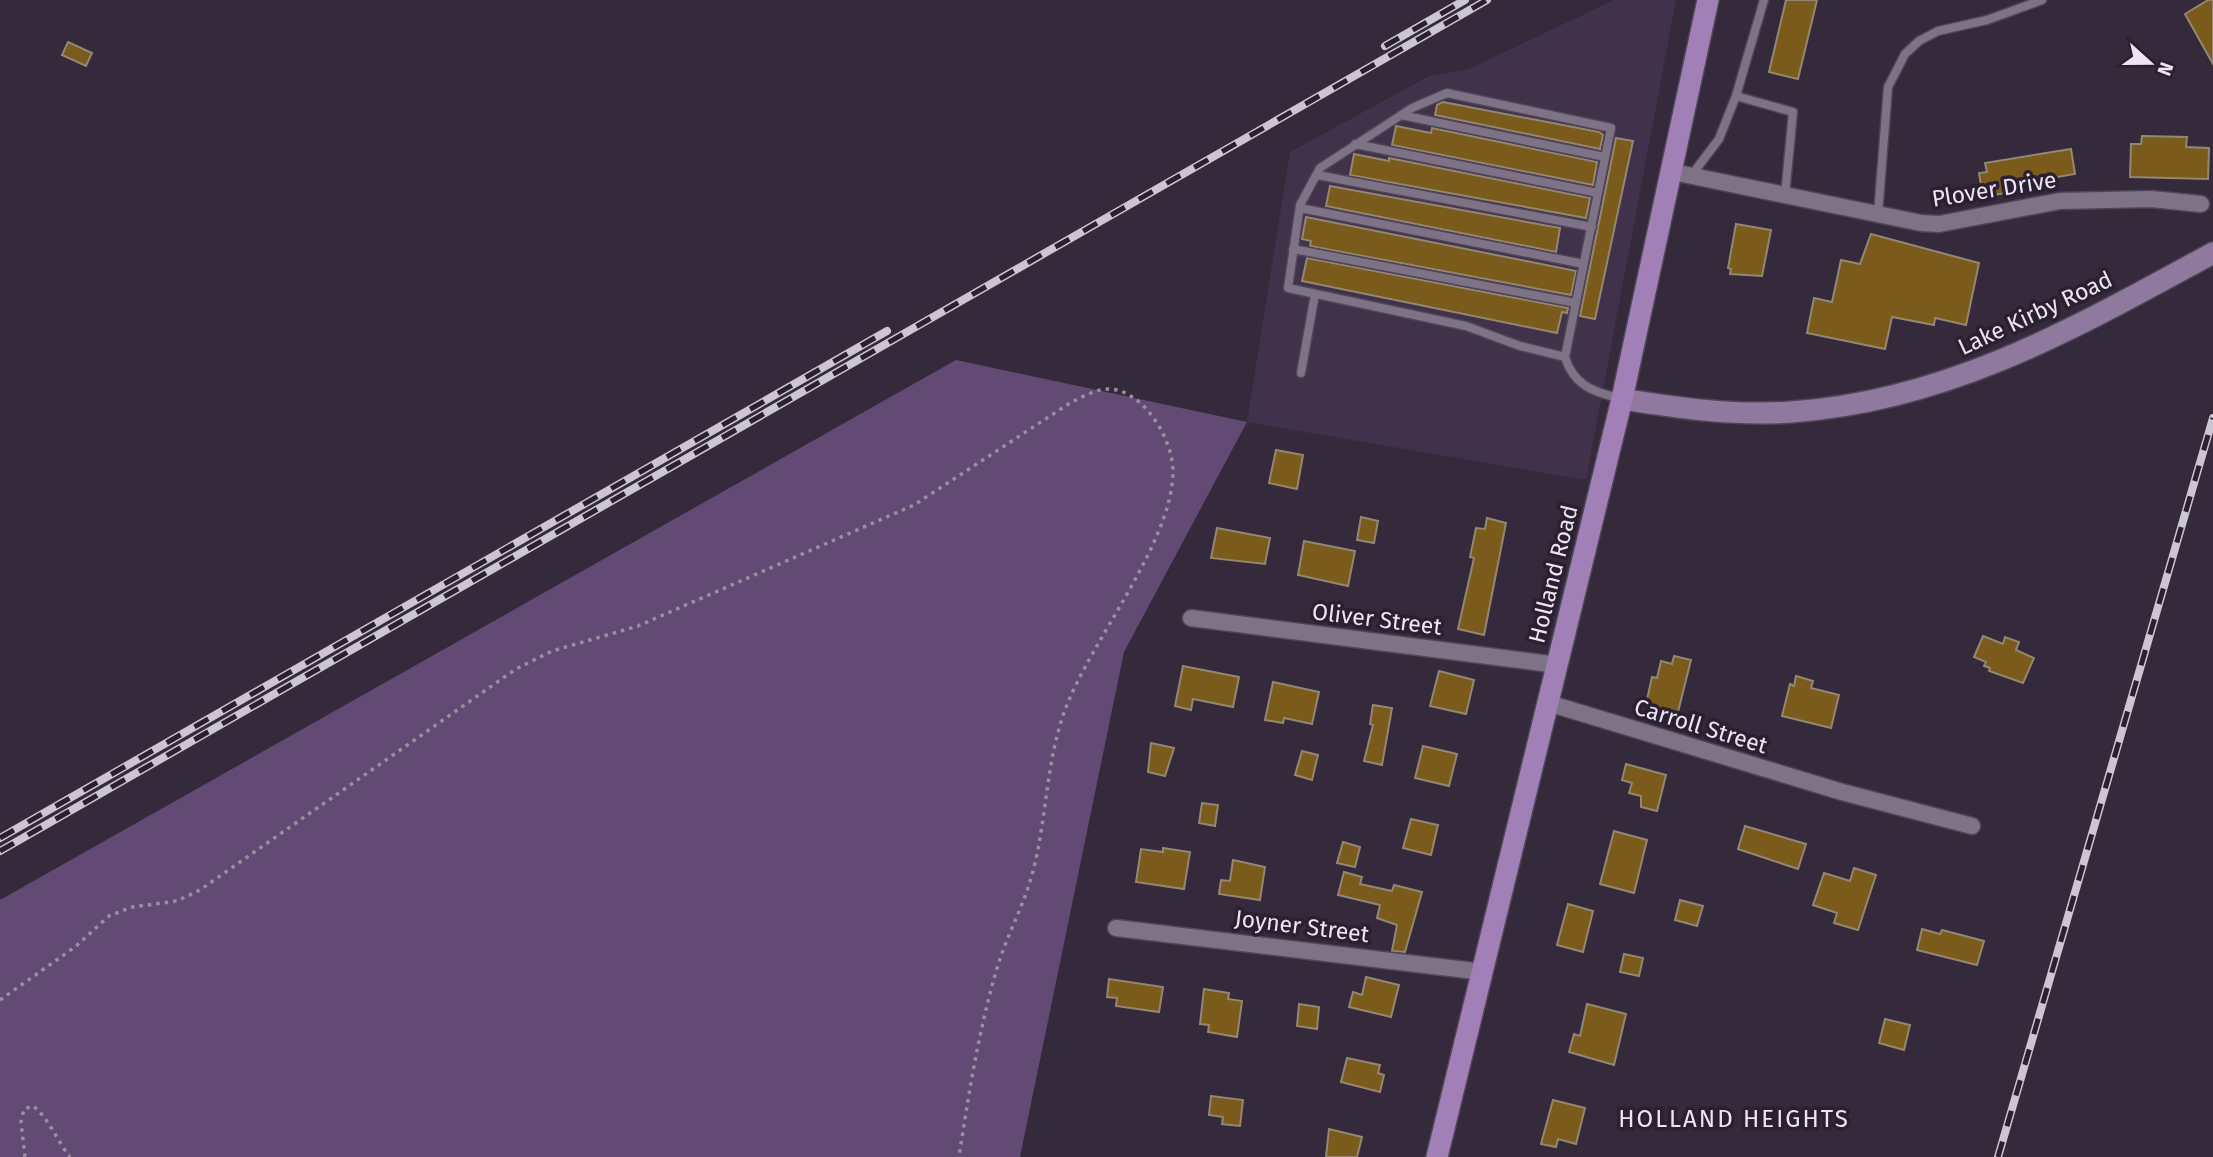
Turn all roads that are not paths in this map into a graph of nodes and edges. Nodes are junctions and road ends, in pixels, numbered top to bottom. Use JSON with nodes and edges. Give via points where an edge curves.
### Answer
{"nodes":[{"id":1,"x":1708,"y":0,"type":"edge"},
{"id":2,"x":1763,"y":0,"type":"edge"},
{"id":3,"x":2042,"y":0,"type":"edge"},
{"id":4,"x":1736,"y":96,"type":"junction"},
{"id":5,"x":1401,"y":115,"type":"junction"},
{"id":6,"x":1355,"y":144,"type":"junction"},
{"id":7,"x":1605,"y":157,"type":"junction"},
{"id":8,"x":1682,"y":174,"type":"junction"},
{"id":9,"x":1317,"y":175,"type":"junction"},
{"id":10,"x":1598,"y":193,"type":"junction"},
{"id":11,"x":1785,"y":195,"type":"junction"},
{"id":12,"x":2202,"y":204,"type":"dead end"},
{"id":13,"x":1300,"y":208,"type":"junction"},
{"id":14,"x":1878,"y":214,"type":"junction"},
{"id":15,"x":1592,"y":227,"type":"junction"},
{"id":16,"x":1293,"y":249,"type":"junction"},
{"id":17,"x":2208,"y":255,"type":"edge"},
{"id":18,"x":1584,"y":264,"type":"junction"},
{"id":19,"x":1315,"y":294,"type":"junction"},
{"id":20,"x":1576,"y":303,"type":"junction"},
{"id":21,"x":1564,"y":357,"type":"junction"},
{"id":22,"x":1301,"y":373,"type":"dead end"},
{"id":23,"x":1622,"y":399,"type":"junction"},
{"id":24,"x":1191,"y":618,"type":"dead end"},
{"id":25,"x":1558,"y":665,"type":"junction"},
{"id":26,"x":1548,"y":703,"type":"junction"},
{"id":27,"x":1972,"y":825,"type":"dead end"},
{"id":28,"x":1116,"y":928,"type":"dead end"},
{"id":29,"x":1483,"y":972,"type":"junction"},
{"id":30,"x":1437,"y":1157,"type":"edge"}],
"edges":[{"from":1,"to":8,"type":"main road","name":"Holland Road"},
{"from":2,"to":4,"type":"lane"},
{"from":3,"to":14,"type":"lane","via":[[1938,31],[1905,54],[1888,87]]},
{"from":4,"to":8,"type":"lane","via":[[1718,139]]},
{"from":4,"to":11,"type":"lane","via":[[1793,112]]},
{"from":5,"to":6,"type":"lane"},
{"from":5,"to":7,"type":"lane"},
{"from":5,"to":7,"type":"lane","via":[[1447,93],[1611,128]]},
{"from":6,"to":9,"type":"lane","via":[[1320,168]]},
{"from":6,"to":10,"type":"lane"},
{"from":7,"to":10,"type":"lane"},
{"from":8,"to":11,"type":"street","name":"Plover Drive"},
{"from":8,"to":23,"type":"main road","name":"Holland Road"},
{"from":9,"to":13,"type":"lane"},
{"from":9,"to":15,"type":"lane"},
{"from":10,"to":15,"type":"lane"},
{"from":11,"to":14,"type":"street","name":"Plover Drive"},
{"from":12,"to":14,"type":"street","name":"Plover Drive","via":[[2151,199],[2060,201],[1939,224]]},
{"from":13,"to":16,"type":"lane"},
{"from":13,"to":18,"type":"lane"},
{"from":15,"to":18,"type":"lane"},
{"from":16,"to":19,"type":"lane","via":[[1287,288]]},
{"from":16,"to":20,"type":"lane"},
{"from":17,"to":23,"type":"street","name":"Lake Kirby Road","via":[[2016,356],[1913,392],[1791,412],[1691,410]]},
{"from":18,"to":20,"type":"lane"},
{"from":19,"to":21,"type":"lane","via":[[1466,326]]},
{"from":19,"to":22,"type":"lane"},
{"from":20,"to":21,"type":"lane"},
{"from":21,"to":23,"type":"lane","via":[[1570,374],[1588,388]]},
{"from":23,"to":25,"type":"main road","name":"Holland Road"},
{"from":24,"to":25,"type":"street","name":"Oliver Street"},
{"from":25,"to":26,"type":"main road","name":"Holland Road"},
{"from":26,"to":27,"type":"street","name":"Carroll Street","via":[[1842,792]]},
{"from":26,"to":29,"type":"main road","name":"Holland Road"},
{"from":28,"to":29,"type":"street","name":"Joyner Street"},
{"from":29,"to":30,"type":"main road","name":"Holland Road"}]}
